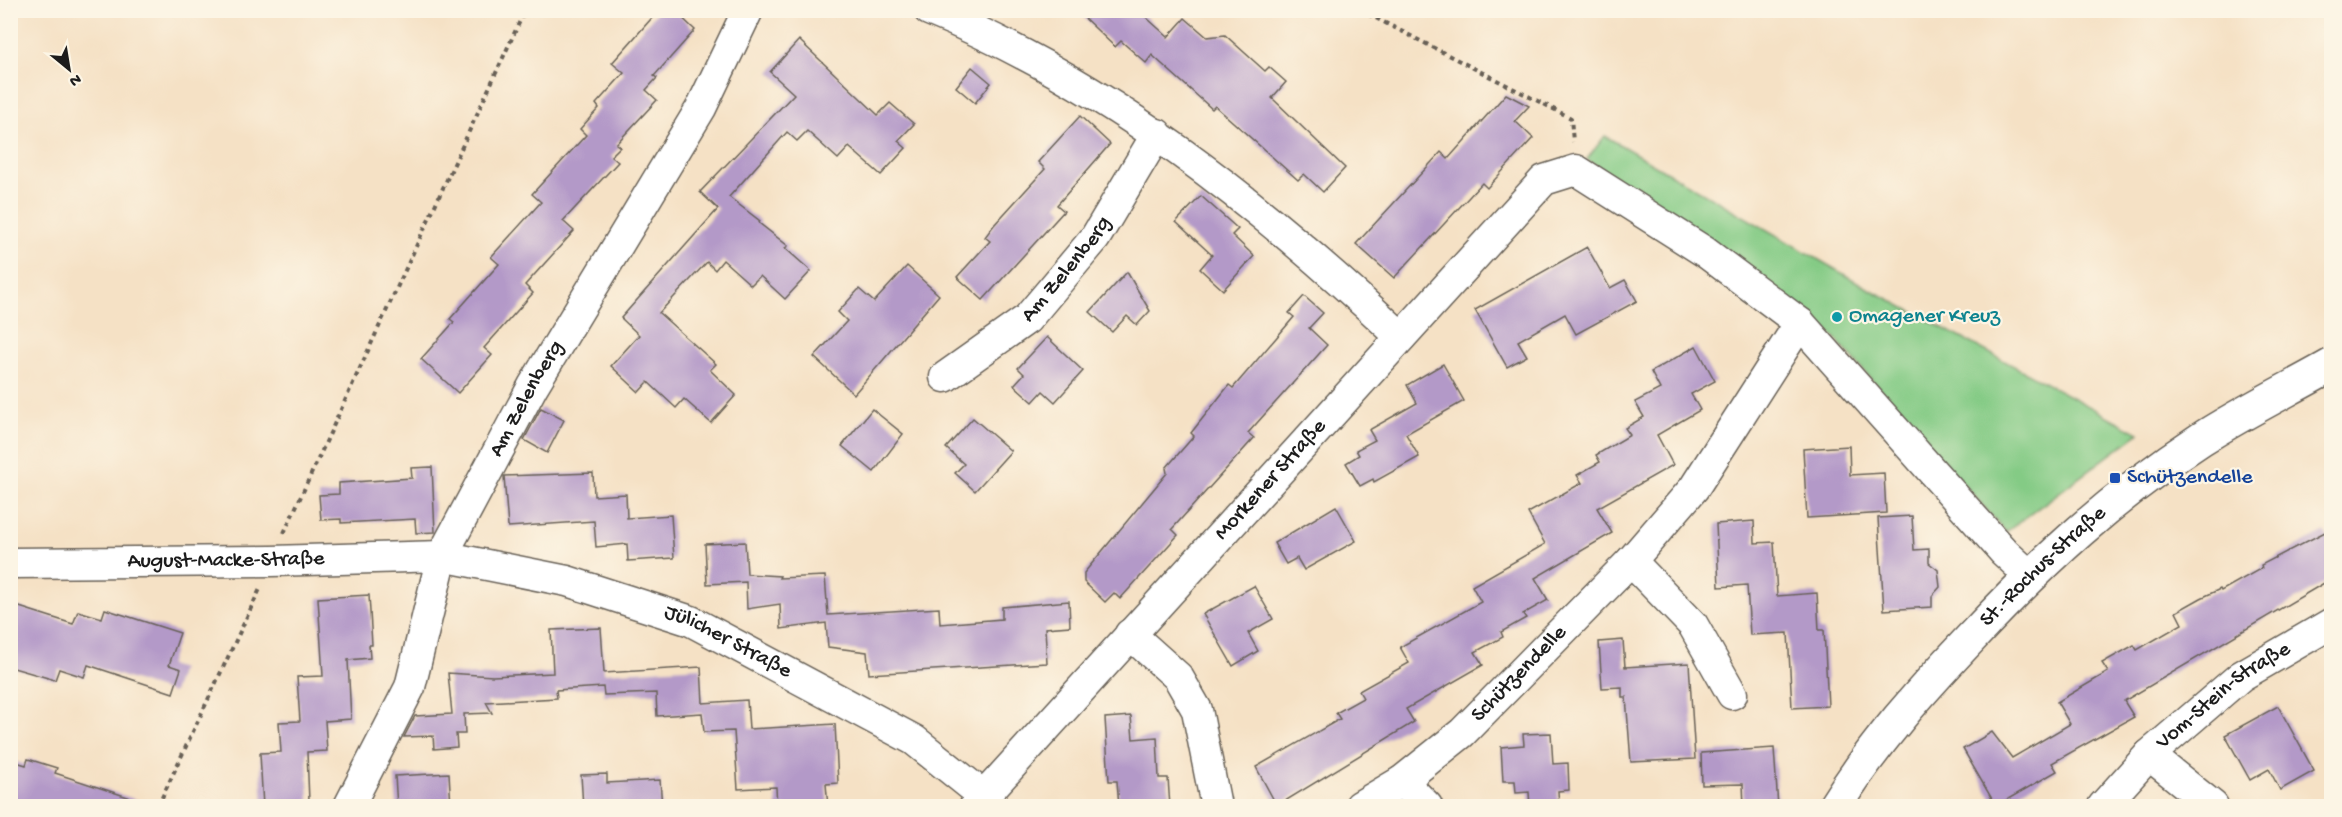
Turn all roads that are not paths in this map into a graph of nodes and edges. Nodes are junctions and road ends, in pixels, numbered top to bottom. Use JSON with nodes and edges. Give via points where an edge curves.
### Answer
{"nodes":[{"id":1,"x":748,"y":10,"type":"edge"},
{"id":2,"x":929,"y":10,"type":"edge"},
{"id":3,"x":1157,"y":134,"type":"junction"},
{"id":4,"x":1800,"y":323,"type":"junction"},
{"id":5,"x":1401,"y":337,"type":"junction"},
{"id":6,"x":2331,"y":365,"type":"edge"},
{"id":7,"x":945,"y":377,"type":"dead end"},
{"id":8,"x":442,"y":556,"type":"junction"},
{"id":9,"x":1631,"y":561,"type":"junction"},
{"id":10,"x":10,"y":563,"type":"edge"},
{"id":11,"x":2030,"y":576,"type":"junction"},
{"id":12,"x":2331,"y":622,"type":"edge"},
{"id":13,"x":1130,"y":634,"type":"junction"},
{"id":14,"x":1732,"y":694,"type":"dead end"},
{"id":15,"x":2149,"y":754,"type":"junction"},
{"id":16,"x":1402,"y":782,"type":"junction"},
{"id":17,"x":980,"y":802,"type":"edge"},
{"id":18,"x":349,"y":807,"type":"edge"},
{"id":19,"x":1216,"y":807,"type":"edge"},
{"id":20,"x":1360,"y":807,"type":"edge"},
{"id":21,"x":1426,"y":807,"type":"edge"},
{"id":22,"x":1835,"y":807,"type":"edge"},
{"id":23,"x":2103,"y":807,"type":"edge"},
{"id":24,"x":2213,"y":807,"type":"edge"}],
"edges":[{"from":1,"to":8,"type":"street","name":"Am Zelenberg","via":[[701,108],[533,386]]},
{"from":2,"to":3,"type":"street","via":[[990,35]]},
{"from":3,"to":5,"type":"street","via":[[1325,266]]},
{"from":3,"to":7,"type":"street","name":"Am Zelenberg","via":[[1095,238],[1027,319]]},
{"from":4,"to":5,"type":"street","name":"Morkener Straße","via":[[1705,252],[1576,170],[1544,180]]},
{"from":4,"to":9,"type":"street","name":"Schützendelle","via":[[1694,488]]},
{"from":4,"to":11,"type":"street","via":[[2004,552]]},
{"from":5,"to":13,"type":"street","name":"Morkener Straße"},
{"from":6,"to":11,"type":"street","name":"St.-Rochus-Straße","via":[[2202,438],[2122,494]]},
{"from":8,"to":10,"type":"street","name":"August-Macke-Straße"},
{"from":8,"to":17,"type":"street","name":"Jülicher Straße","via":[[567,581],[690,621],[914,740]]},
{"from":8,"to":18,"type":"street","name":"Am Zelenberg","via":[[410,687]]},
{"from":9,"to":14,"type":"street","via":[[1693,625]]},
{"from":9,"to":16,"type":"street","name":"Schützendelle","via":[[1462,733]]},
{"from":11,"to":22,"type":"street","name":"St.-Rochus-Straße","via":[[1904,709]]},
{"from":12,"to":15,"type":"street","name":"Vom-Stein-Straße","via":[[2241,676]]},
{"from":13,"to":17,"type":"street","name":"Morkener Straße"},
{"from":13,"to":19,"type":"street","via":[[1178,677],[1197,710]]},
{"from":15,"to":23,"type":"street","name":"Vom-Stein-Straße"},
{"from":15,"to":24,"type":"street","name":"Vom-Stein-Straße"},
{"from":16,"to":20,"type":"street","name":"Schützendelle"},
{"from":16,"to":21,"type":"street"}]}
